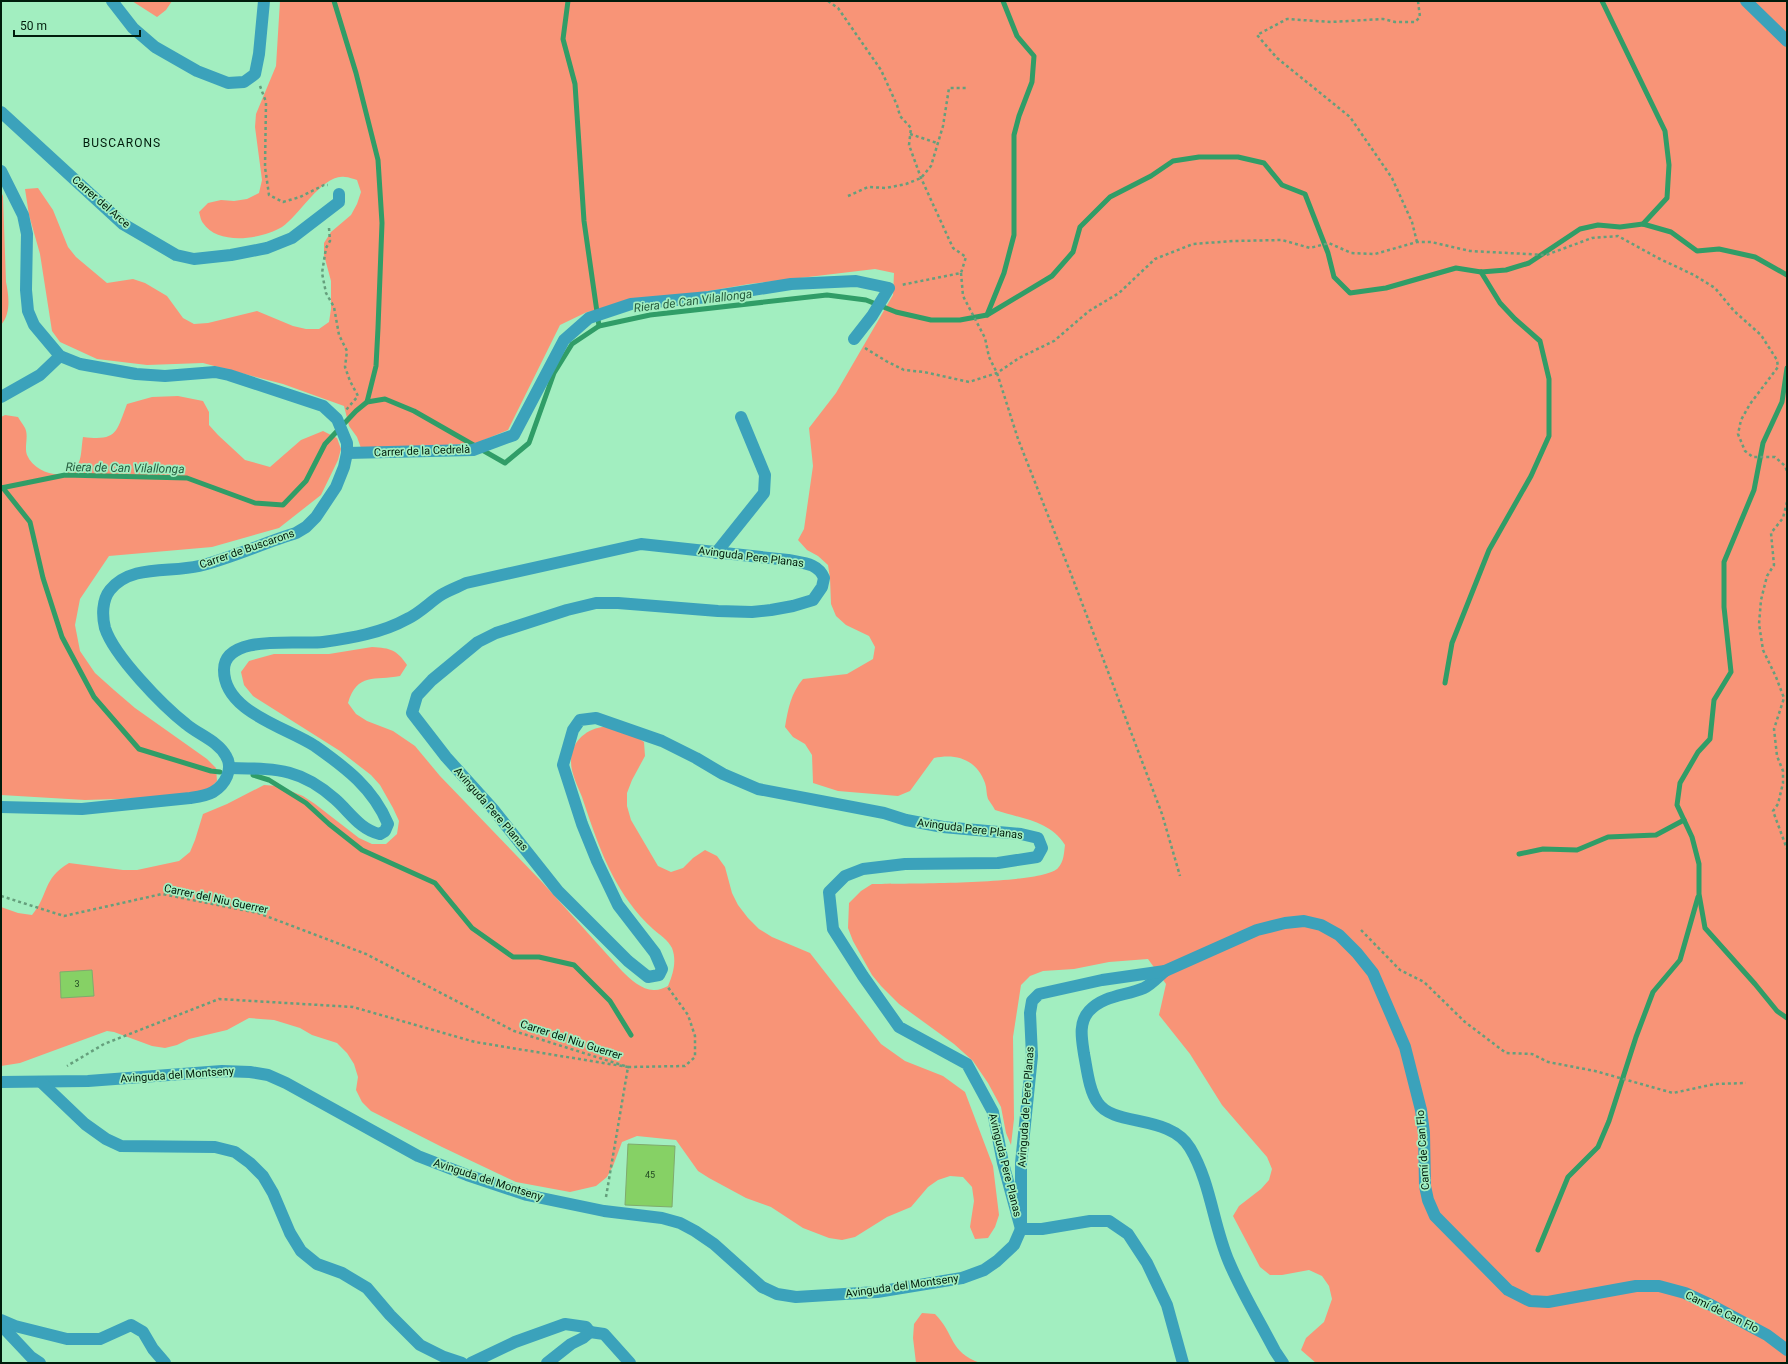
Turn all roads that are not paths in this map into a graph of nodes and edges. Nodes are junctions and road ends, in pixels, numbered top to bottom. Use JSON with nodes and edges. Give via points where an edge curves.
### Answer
{"nodes":[{"id":1,"x":112,"y":1,"type":"edge"},
{"id":2,"x":264,"y":1,"type":"edge"},
{"id":3,"x":1746,"y":1,"type":"edge"},
{"id":4,"x":1787,"y":41,"type":"edge"},
{"id":5,"x":1,"y":112,"type":"edge"},
{"id":6,"x":1,"y":171,"type":"edge"},
{"id":7,"x":339,"y":194,"type":"road end"},
{"id":8,"x":854,"y":339,"type":"road end"},
{"id":9,"x":60,"y":356,"type":"junction"},
{"id":10,"x":1,"y":397,"type":"edge"},
{"id":11,"x":741,"y":417,"type":"dead end"},
{"id":12,"x":347,"y":453,"type":"junction"},
{"id":13,"x":716,"y":553,"type":"junction"},
{"id":14,"x":229,"y":768,"type":"junction"},
{"id":15,"x":1,"y":807,"type":"edge"},
{"id":16,"x":1165,"y":971,"type":"junction"},
{"id":17,"x":1,"y":1082,"type":"edge"},
{"id":18,"x":40,"y":1082,"type":"junction"},
{"id":19,"x":1021,"y":1229,"type":"junction"},
{"id":20,"x":1,"y":1320,"type":"edge"},
{"id":21,"x":1,"y":1325,"type":"edge"},
{"id":22,"x":590,"y":1332,"type":"junction"},
{"id":23,"x":1787,"y":1350,"type":"edge"},
{"id":24,"x":40,"y":1363,"type":"edge"},
{"id":25,"x":165,"y":1363,"type":"edge"},
{"id":26,"x":462,"y":1363,"type":"edge"},
{"id":27,"x":471,"y":1363,"type":"edge"},
{"id":28,"x":547,"y":1363,"type":"edge"},
{"id":29,"x":630,"y":1363,"type":"edge"},
{"id":30,"x":1183,"y":1363,"type":"edge"},
{"id":31,"x":1283,"y":1363,"type":"edge"}],
"edges":[{"from":1,"to":2,"type":"street","via":[[133,28],[155,47],[197,71],[228,83],[244,82],[255,74]]},
{"from":3,"to":4,"type":"street"},
{"from":5,"to":7,"type":"street","name":"Carrer del Arce","via":[[123,224],[176,254],[194,259],[267,248],[292,238],[339,202]]},
{"from":6,"to":9,"type":"street","via":[[23,215],[27,234],[28,311],[34,325]]},
{"from":8,"to":12,"type":"street","name":"Carrer de la Cedrelà","via":[[889,288],[856,281],[790,284],[708,297],[632,304],[589,318],[564,340],[514,435],[473,450]]},
{"from":9,"to":10,"type":"street","via":[[40,375]]},
{"from":9,"to":12,"type":"street","name":"Carrer de Buscarons","via":[[80,364],[136,374],[165,376],[215,372],[323,406],[337,419],[344,433]]},
{"from":11,"to":13,"type":"street","via":[[765,475],[764,493]]},
{"from":12,"to":14,"type":"street","name":"Carrer de Buscarons","via":[[336,487],[324,507],[306,527],[296,533],[198,566],[156,570],[127,578],[116,583],[109,591],[104,604],[106,629],[123,657],[165,706],[222,751],[229,762]]},
{"from":13,"to":14,"type":"street","name":"Avinguda Pere Planas","via":[[641,544],[466,584],[441,595],[408,619],[366,634],[321,642],[266,643],[244,646],[234,652],[224,665],[229,690],[257,715],[313,745],[362,782],[377,802],[388,824],[385,831],[380,834],[364,828],[335,799],[300,775],[274,769]]},
{"from":13,"to":19,"type":"street","name":"Avinguda Pere Planas","via":[[809,564],[822,572],[822,587],[812,600],[793,606],[752,612],[618,603],[596,603],[567,610],[496,633],[478,642],[432,680],[417,696],[412,713],[558,891],[628,961],[648,977],[659,975],[662,970],[655,952],[618,905],[582,824],[563,765],[573,730],[580,720],[596,718],[662,741],[723,774],[758,789],[943,827],[1021,834],[1038,838],[1042,848],[1038,857],[998,863],[905,864],[863,869],[845,876],[829,892],[833,929],[898,1027],[967,1064],[993,1112],[1003,1163]]},
{"from":14,"to":15,"type":"street","via":[[225,780],[213,792],[190,798],[82,809]]},
{"from":16,"to":19,"type":"street","name":"Avinguda de Pere Planas","via":[[1102,980],[1039,994],[1032,1001],[1032,1056],[1021,1163]]},
{"from":16,"to":23,"type":"street","name":"Camí de Can Flo","via":[[1257,930],[1285,923],[1304,921],[1321,925],[1339,935],[1373,973],[1405,1047],[1421,1110],[1424,1133],[1424,1186],[1428,1200],[1445,1228],[1508,1290],[1530,1301],[1548,1302],[1636,1286],[1659,1286],[1685,1293],[1711,1305],[1767,1335]]},
{"from":16,"to":31,"type":"street","via":[[1145,988],[1106,998],[1093,1007],[1085,1017],[1082,1028],[1083,1047],[1093,1092],[1097,1103],[1104,1111],[1162,1127],[1189,1146],[1206,1187],[1229,1262]]},
{"from":17,"to":18,"type":"street","name":"Avinguda del Montseny"},
{"from":18,"to":19,"type":"street","name":"Avinguda del Montseny","via":[[222,1071],[268,1075],[418,1156],[467,1175],[527,1195],[680,1223],[714,1244],[762,1287],[777,1294],[796,1297],[877,1292],[962,1278],[984,1270],[997,1261],[1014,1245]]},
{"from":18,"to":26,"type":"street","via":[[85,1124],[120,1146],[215,1147],[235,1152],[263,1176],[301,1251],[317,1264],[342,1273],[367,1288],[420,1345]]},
{"from":19,"to":30,"type":"street","via":[[1042,1229],[1090,1220],[1109,1221],[1128,1234],[1147,1263],[1167,1305]]},
{"from":20,"to":25,"type":"street","via":[[67,1339],[100,1339],[131,1325],[143,1332]]},
{"from":21,"to":24,"type":"street"},
{"from":22,"to":27,"type":"street","via":[[586,1327],[565,1324],[515,1342]]},
{"from":22,"to":28,"type":"street"},
{"from":22,"to":29,"type":"street","via":[[604,1334]]}]}
